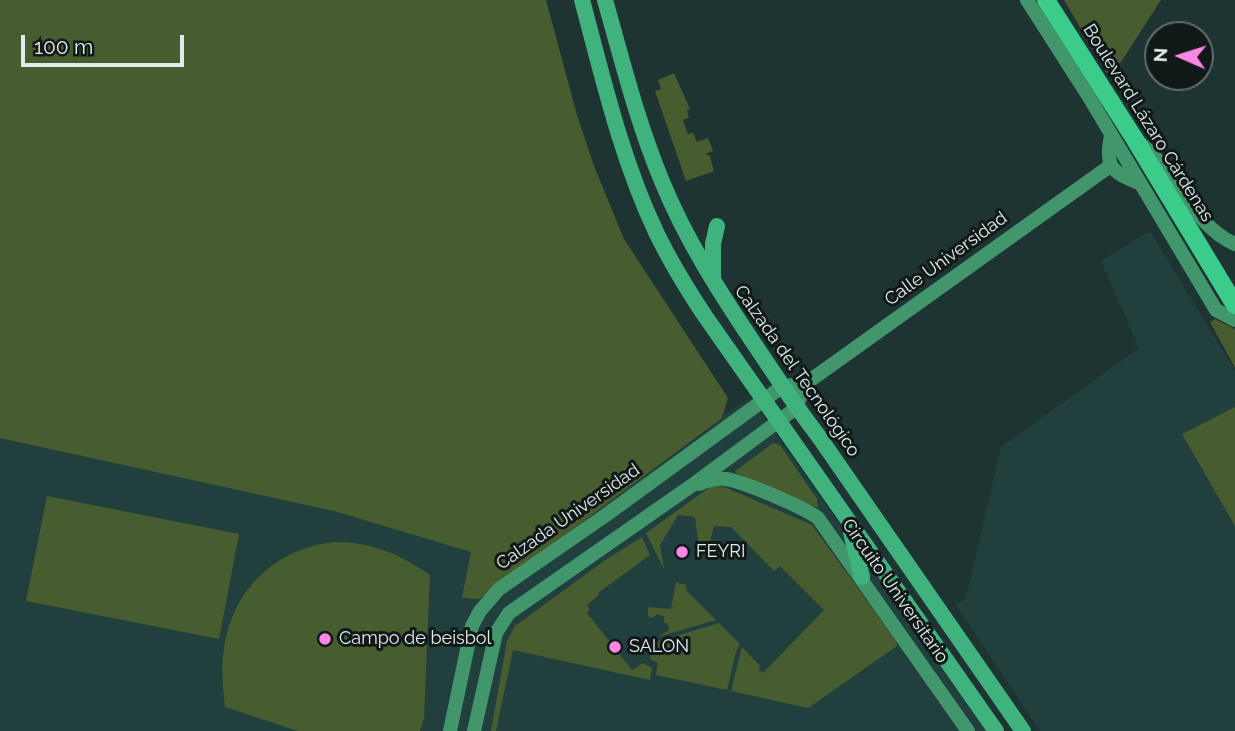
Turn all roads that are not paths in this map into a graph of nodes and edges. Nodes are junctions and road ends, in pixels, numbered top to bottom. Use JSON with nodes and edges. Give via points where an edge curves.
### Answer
{"nodes":[{"id":1,"x":582,"y":0,"type":"edge"},
{"id":2,"x":605,"y":0,"type":"edge"},
{"id":3,"x":1027,"y":0,"type":"edge"},
{"id":4,"x":1046,"y":0,"type":"edge"},
{"id":5,"x":1111,"y":135,"type":"junction"},
{"id":6,"x":1134,"y":138,"type":"junction"},
{"id":7,"x":1110,"y":166,"type":"junction"},
{"id":8,"x":1141,"y":184,"type":"junction"},
{"id":9,"x":718,"y":226,"type":"dead end"},
{"id":10,"x":1235,"y":244,"type":"edge"},
{"id":11,"x":713,"y":282,"type":"junction"},
{"id":12,"x":694,"y":299,"type":"junction"},
{"id":13,"x":1235,"y":305,"type":"edge"},
{"id":14,"x":1235,"y":320,"type":"edge"},
{"id":15,"x":766,"y":362,"type":"junction"},
{"id":16,"x":805,"y":384,"type":"junction"},
{"id":17,"x":783,"y":386,"type":"junction"},
{"id":18,"x":764,"y":399,"type":"junction"},
{"id":19,"x":796,"y":408,"type":"junction"},
{"id":20,"x":783,"y":426,"type":"junction"},
{"id":21,"x":836,"y":461,"type":"junction"},
{"id":22,"x":691,"y":486,"type":"junction"},
{"id":23,"x":849,"y":523,"type":"junction"},
{"id":24,"x":862,"y":577,"type":"junction"},
{"id":25,"x":915,"y":577,"type":"junction"},
{"id":26,"x":895,"y":589,"type":"junction"},
{"id":27,"x":450,"y":731,"type":"edge"},
{"id":28,"x":474,"y":731,"type":"edge"},
{"id":29,"x":968,"y":731,"type":"edge"},
{"id":30,"x":996,"y":731,"type":"edge"},
{"id":31,"x":1023,"y":731,"type":"edge"}],
"edges":[{"from":1,"to":12,"type":"main road","via":[[626,158],[657,233]]},
{"from":2,"to":11,"type":"main road","name":"Calzada del Tecnológico","via":[[660,178]]},
{"from":3,"to":5,"type":"main road","name":"Boulevard Lázaro Cárdenas"},
{"from":4,"to":6,"type":"highway","name":"Boulevard Lázaro Cárdenas"},
{"from":5,"to":7,"type":"main road"},
{"from":5,"to":8,"type":"main road","name":"Boulevard Lázaro Cárdenas"},
{"from":6,"to":10,"type":"main road","via":[[1164,166],[1213,231]]},
{"from":6,"to":13,"type":"highway","name":"Boulevard Lázaro Cárdenas"},
{"from":7,"to":8,"type":"main road"},
{"from":7,"to":16,"type":"main road","name":"Calle Universidad"},
{"from":8,"to":14,"type":"main road","name":"Boulevard Lázaro Cárdenas","via":[[1216,310]]},
{"from":9,"to":11,"type":"main road"},
{"from":11,"to":15,"type":"main road","name":"Calzada del Tecnológico"},
{"from":12,"to":15,"type":"main road","via":[[719,318],[756,370],[765,371]]},
{"from":12,"to":18,"type":"main road"},
{"from":15,"to":17,"type":"main road","name":"Calzada del Tecnológico"},
{"from":16,"to":17,"type":"main road"},
{"from":16,"to":19,"type":"main road"},
{"from":17,"to":18,"type":"main road","name":"Calzada Universidad"},
{"from":17,"to":19,"type":"main road","name":"Calzada del Tecnológico"},
{"from":18,"to":20,"type":"main road"},
{"from":18,"to":27,"type":"main road","name":"Calzada Universidad","via":[[489,599],[472,626]]},
{"from":19,"to":20,"type":"main road"},
{"from":19,"to":21,"type":"main road","name":"Calzada del Tecnológico"},
{"from":20,"to":21,"type":"main road","via":[[798,426],[827,459]]},
{"from":20,"to":22,"type":"main road"},
{"from":20,"to":23,"type":"main road"},
{"from":21,"to":25,"type":"main road","name":"Calzada del Tecnológico"},
{"from":22,"to":24,"type":"main road","name":"Circuito Universitario","via":[[726,480],[805,510],[826,526]]},
{"from":22,"to":28,"type":"main road","via":[[509,613],[496,633]]},
{"from":23,"to":24,"type":"main road"},
{"from":23,"to":26,"type":"main road"},
{"from":24,"to":29,"type":"main road","name":"Circuito Universitario"},
{"from":25,"to":26,"type":"main road"},
{"from":25,"to":31,"type":"main road","name":"Calzada del Tecnológico"},
{"from":26,"to":30,"type":"main road"}]}
